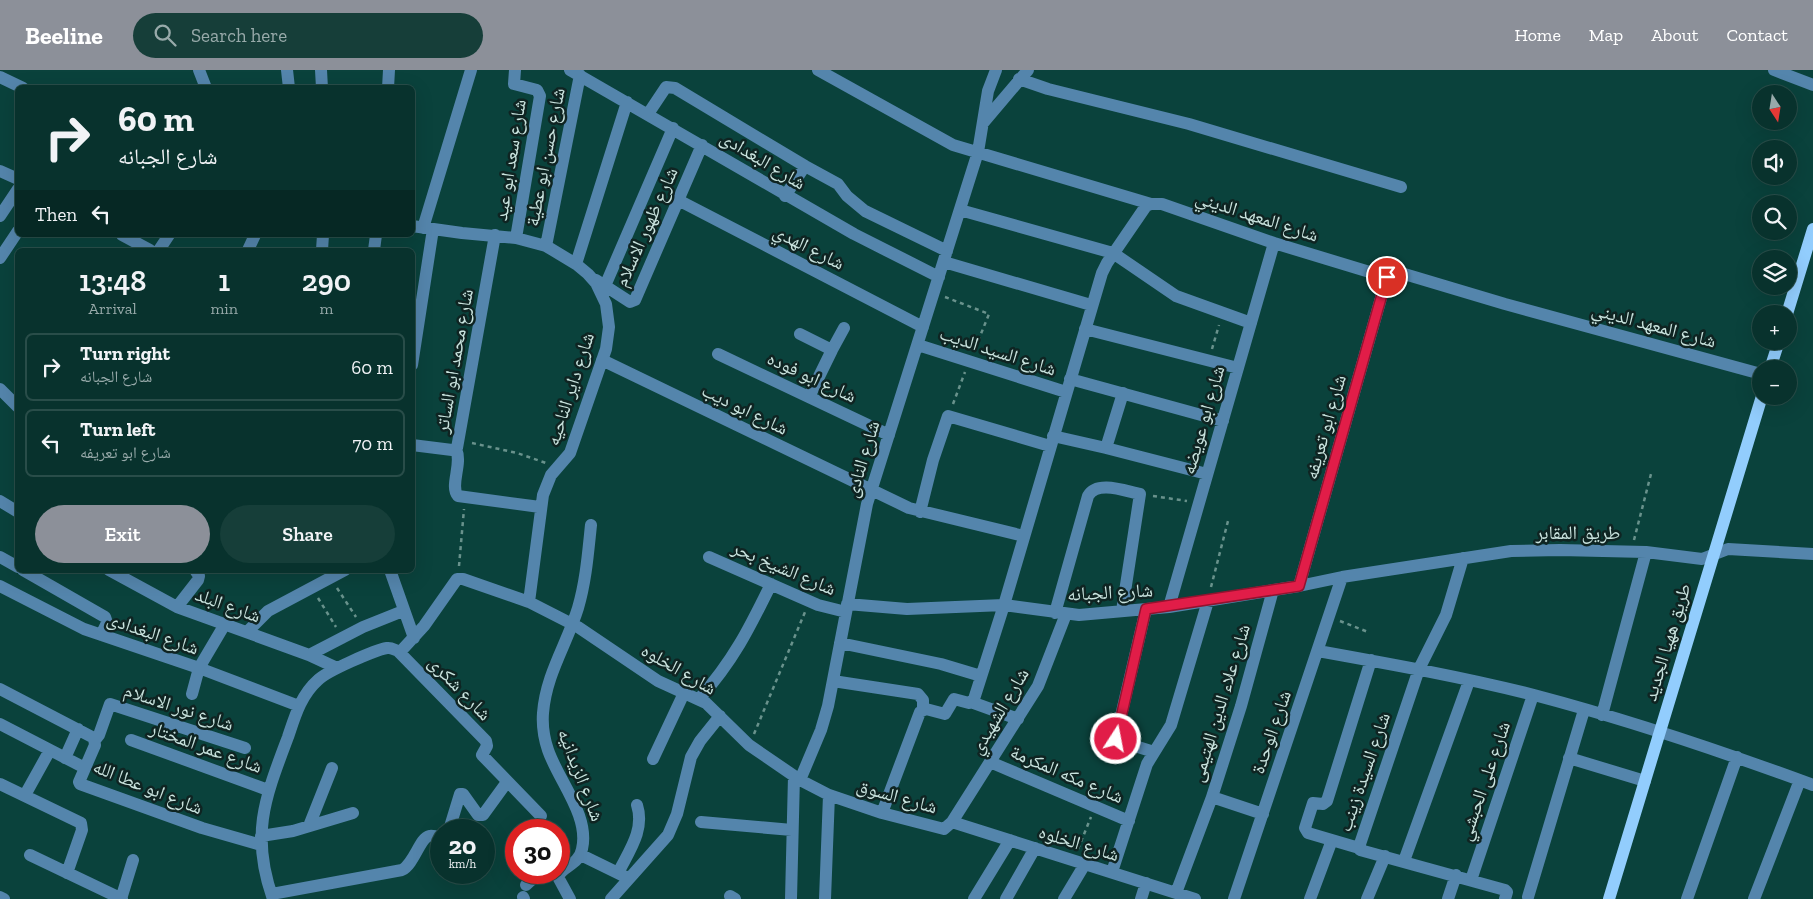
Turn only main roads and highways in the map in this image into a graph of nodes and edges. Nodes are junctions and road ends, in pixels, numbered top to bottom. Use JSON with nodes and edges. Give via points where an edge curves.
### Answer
{"nodes":[{"id":1,"x":1813,"y":229,"type":"edge"},
{"id":2,"x":1790,"y":305,"type":"edge"},
{"id":3,"x":1759,"y":405,"type":"edge"},
{"id":4,"x":1609,"y":899,"type":"edge"}],
"edges":[{"from":1,"to":2,"type":"main road"},
{"from":3,"to":4,"type":"main road","name":"طريق ههيا الجديد"}]}
